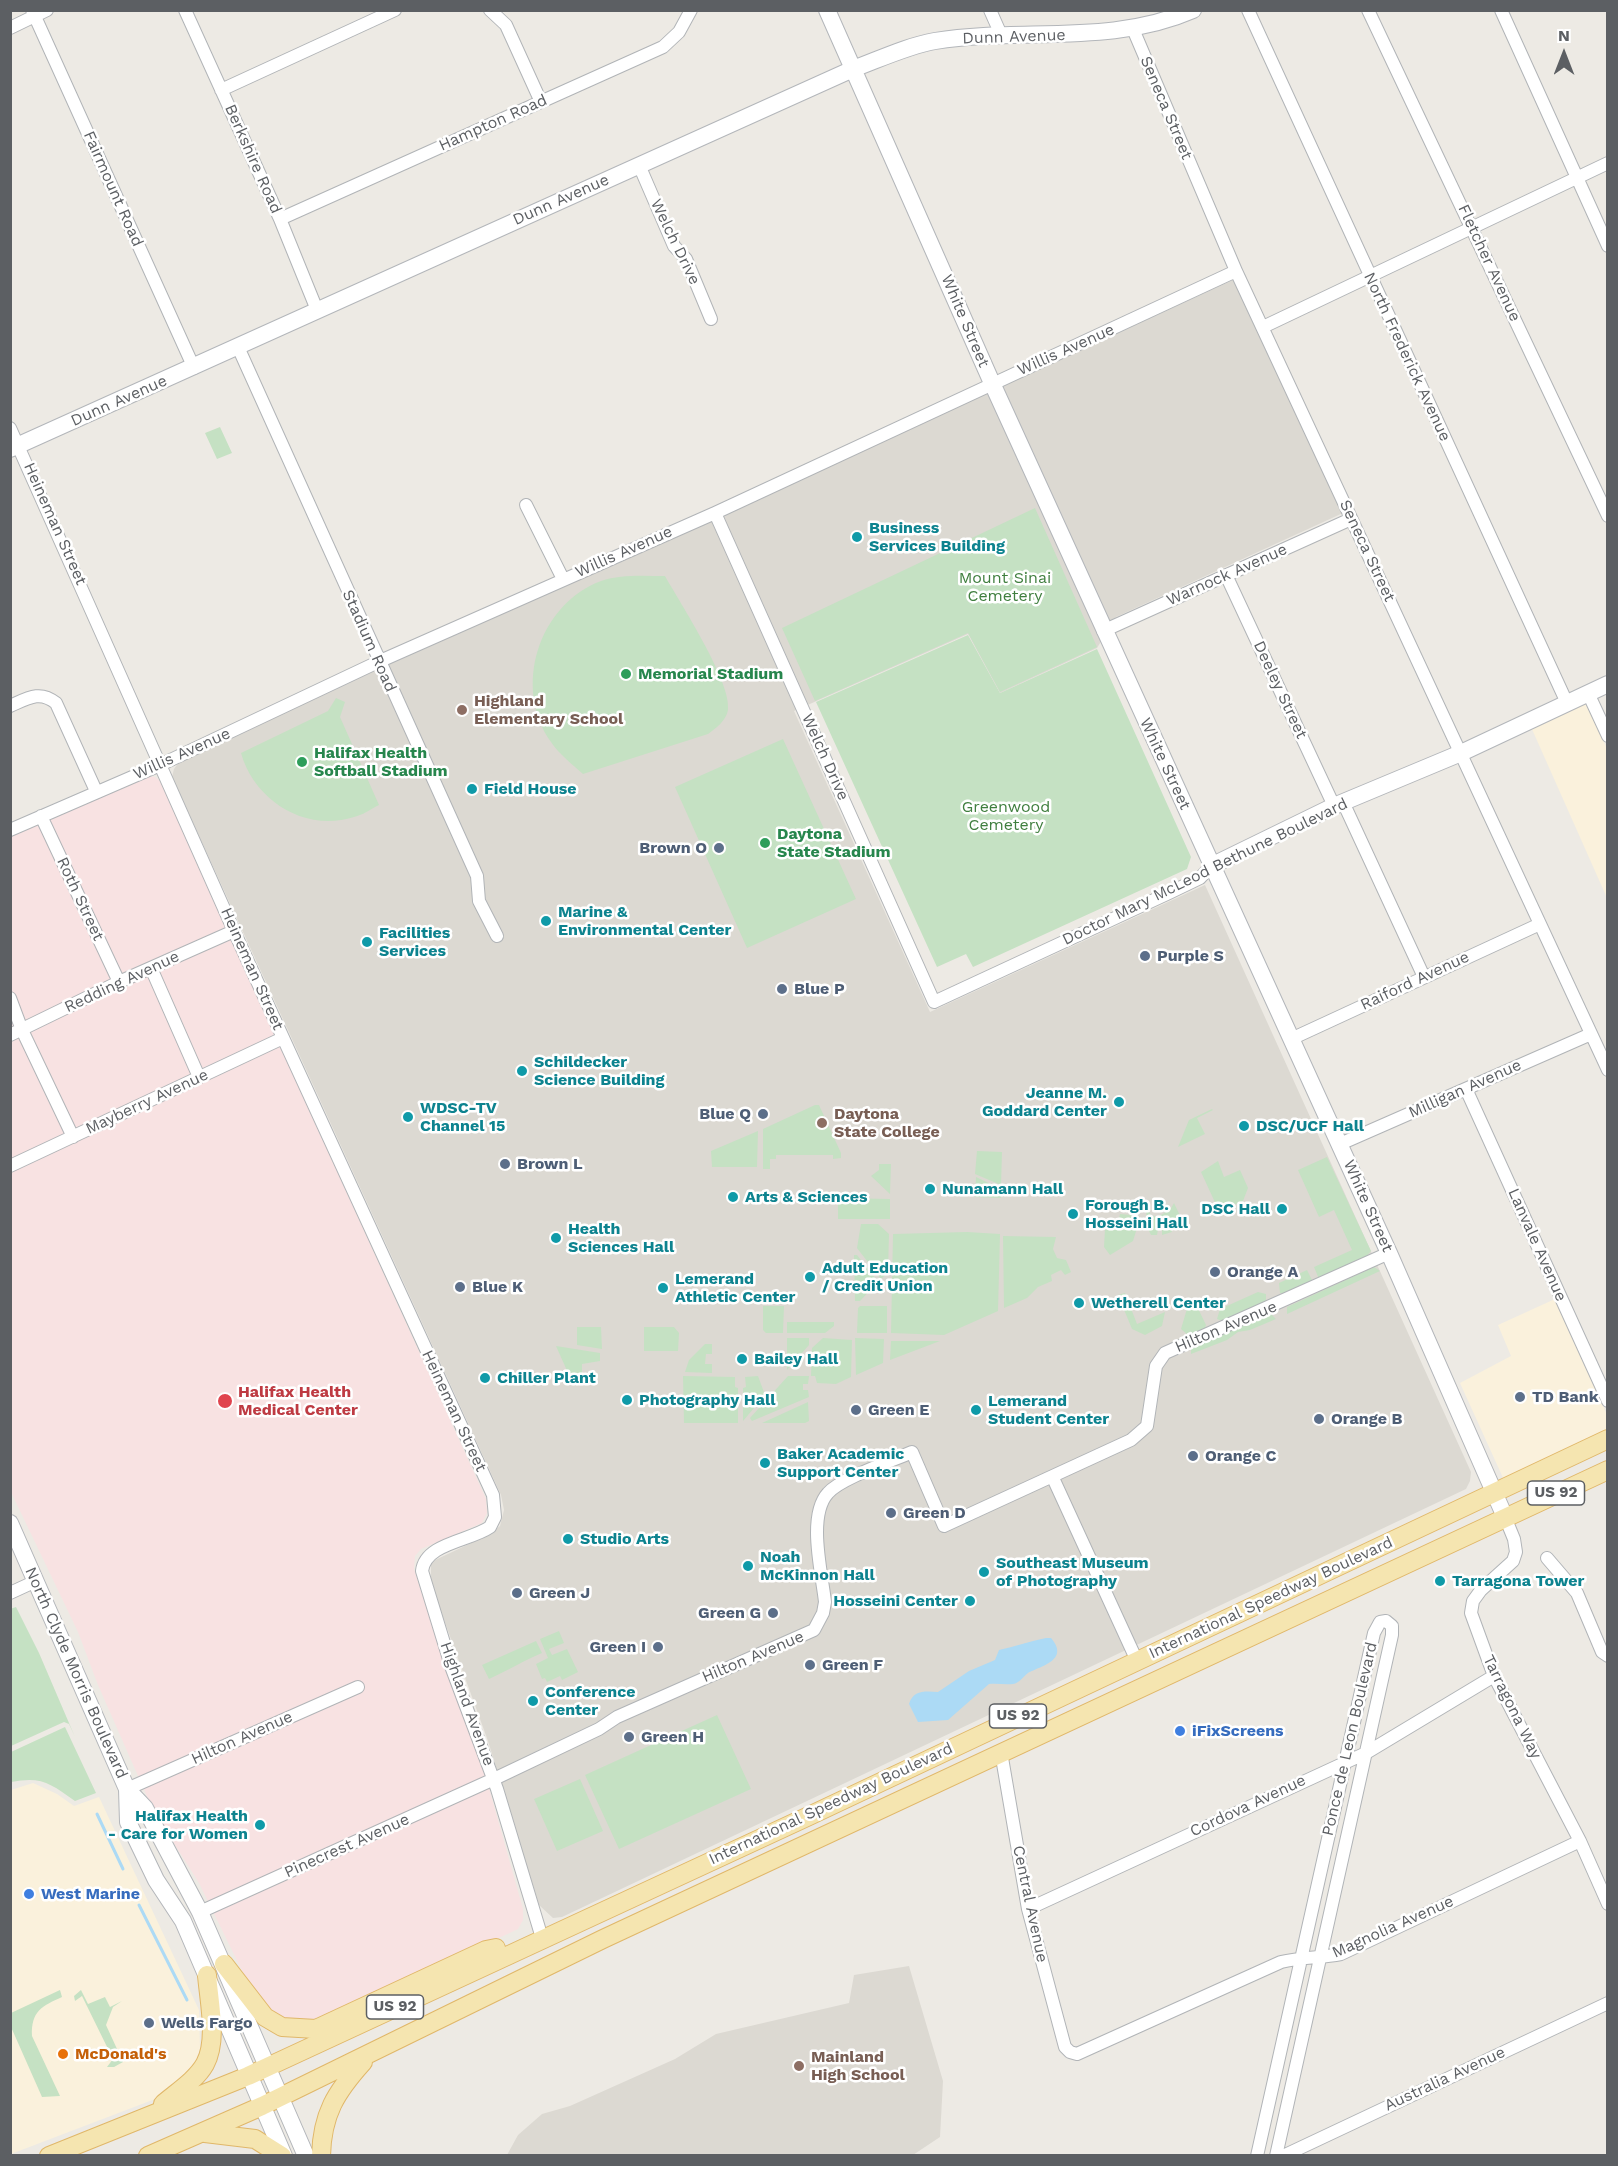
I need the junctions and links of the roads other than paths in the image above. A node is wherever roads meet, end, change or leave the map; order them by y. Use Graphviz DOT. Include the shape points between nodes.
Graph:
graph roads {
  1 [pos="47,10"];
  2 [pos="185,10"];
  3 [pos="395,10"];
  4 [pos="490,10"];
  5 [pos="691,10"];
  6 [pos="827,10"];
  7 [pos="990,10"];
  8 [pos="1193,10"];
  9 [pos="1248,10"];
  10 [pos="1368,10"];
  11 [pos="1501,10"];
  12 [pos="34,13"];
  13 [pos="10,28"];
  14 [pos="1133,29"];
  15 [pos="1002,37"];
  16 [pos="853,69"];
  17 [pos="221,90"];
  18 [pos="541,102"];
  19 [pos="1608,163"];
  20 [pos="639,165"];
  21 [pos="1576,177"];
  22 [pos="280,219"];
  23 [pos="1472,226"];
  24 [pos="1608,246"];
  25 [pos="1236,271"];
  26 [pos="1368,274"];
  27 [pos="317,310"];
  28 [pos="711,320"];
  29 [pos="1263,327"];
  30 [pos="238,347"];
  31 [pos="194,368"];
  32 [pos="992,383"];
  33 [pos="10,428"];
  34 [pos="15,447"];
  35 [pos="526,504"];
  36 [pos="715,513"];
  37 [pos="1608,516"];
  38 [pos="1352,519"];
  39 [pos="1226,575"];
  40 [pos="563,579"];
  41 [pos="1103,631"];
  42 [pos="378,662"];
  43 [pos="1608,684"];
  44 [pos="1588,693"];
  45 [pos="1567,703"];
  46 [pos="10,706"];
  47 [pos="1608,736"];
  48 [pos="1461,753"];
  49 [pos="160,765"];
  50 [pos="96,791"];
  51 [pos="1339,804"];
  52 [pos="41,816"];
  53 [pos="10,830"];
  54 [pos="1212,866"];
  55 [pos="1539,924"];
  56 [pos="234,931"];
  57 [pos="496,936"];
  58 [pos="151,969"];
  59 [pos="1424,976"];
  60 [pos="119,982"];
  61 [pos="10,998"];
  62 [pos="934,1002"];
  63 [pos="16,1032"];
  64 [pos="1591,1034"];
  65 [pos="283,1038"];
  66 [pos="1291,1039"];
  67 [pos="1608,1070"];
  68 [pos="199,1077"];
  69 [pos="1466,1089"];
  70 [pos="73,1137"];
  71 [pos="1340,1144"];
  72 [pos="10,1166"];
  73 [pos="1389,1253"];
  74 [pos="1608,1401"];
  75 [pos="1608,1439"];
  76 [pos="1608,1470"];
  77 [pos="1053,1478"];
  78 [pos="1495,1492"];
  79 [pos="495,1508"];
  80 [pos="1505,1517"];
  81 [pos="10,1523"];
  82 [pos="1548,1558"];
  83 [pos="1316,1577"];
  84 [pos="36,1581"];
  85 [pos="10,1593"];
  86 [pos="1608,1656"];
  87 [pos="1137,1661"];
  88 [pos="1187,1666"];
  89 [pos="1494,1676"];
  90 [pos="358,1687"];
  91 [pos="1001,1752"];
  92 [pos="1366,1753"];
  93 [pos="1344,1762"];
  94 [pos="494,1779"];
  95 [pos="127,1789"];
  96 [pos="809,1816"];
  97 [pos="1580,1841"];
  98 [pos="708,1890"];
  99 [pos="1608,1904"];
  100 [pos="1028,1909"];
  101 [pos="200,1912"];
  102 [pos="542,1938"];
  103 [pos="1300,1957"];
  104 [pos="1320,1958"];
  105 [pos="224,1964"];
  106 [pos="207,1975"];
  107 [pos="1608,2003"];
  108 [pos="1070,2052"];
  109 [pos="370,2054"];
  110 [pos="266,2067"];
  111 [pos="248,2076"];
  112 [pos="280,2097"];
  113 [pos="262,2106"];
  114 [pos="152,2113"];
  115 [pos="203,2133"];
  116 [pos="49,2156"];
  117 [pos="148,2156"];
  118 [pos="283,2156"];
  119 [pos="306,2156"];
  120 [pos="321,2156"];
  121 [pos="1257,2156"];
  122 [pos="1276,2156"];
  123 [pos="1283,2156"];
  1 -- 12 [label="street"];
  2 -- 17 [label="street, Berkshire Road"];
  3 -- 17 [label="street"];
  4 -- 18 [label="street" via="506,25"];
  5 -- 18 [label="street, Hampton Road" via="679,32 663,47"];
  6 -- 16 [label="main road, White Street"];
  7 -- 15 [label="street"];
  8 -- 14 [label="main road, Dunn Avenue"];
  9 -- 26 [label="street, North Frederick Avenue"];
  10 -- 23 [label="street, Fletcher Avenue"];
  11 -- 21 [label="street"];
  12 -- 13 [label="street"];
  12 -- 31 [label="street, Fairmount Road"];
  14 -- 15 [label="main road, Dunn Avenue"];
  14 -- 25 [label="street, Seneca Street"];
  15 -- 16 [label="main road, Dunn Avenue" via="933,41"];
  16 -- 20 [label="main road, Dunn Avenue"];
  16 -- 32 [label="main road, White Street"];
  17 -- 22 [label="street, Berkshire Road"];
  18 -- 22 [label="street, Hampton Road"];
  19 -- 21 [label="street"];
  20 -- 27 [label="main road, Dunn Avenue"];
  20 -- 28 [label="street, Welch Drive" via="674,246 686,259"];
  21 -- 23 [label="street"];
  21 -- 24 [label="street"];
  22 -- 27 [label="street, Berkshire Road"];
  23 -- 26 [label="street"];
  23 -- 37 [label="street, Fletcher Avenue"];
  25 -- 29 [label="street, Seneca Street"];
  25 -- 32 [label="street, Willis Avenue"];
  26 -- 29 [label="street"];
  26 -- 45 [label="street, North Frederick Avenue"];
  27 -- 30 [label="main road, Dunn Avenue"];
  29 -- 38 [label="street, Seneca Street"];
  30 -- 31 [label="main road, Dunn Avenue"];
  30 -- 42 [label="street, Stadium Road"];
  31 -- 34 [label="main road, Dunn Avenue"];
  32 -- 36 [label="street, Willis Avenue"];
  32 -- 41 [label="main road, White Street"];
  33 -- 34 [label="street, Heineman Street"];
  34 -- 49 [label="street, Heineman Street"];
  35 -- 40 [label="street"];
  36 -- 40 [label="street, Willis Avenue"];
  36 -- 62 [label="street, Welch Drive"];
  38 -- 39 [label="street, Warnock Avenue"];
  38 -- 48 [label="street, Seneca Street"];
  39 -- 41 [label="street, Warnock Avenue"];
  39 -- 51 [label="street, Deeley Street"];
  40 -- 42 [label="street, Willis Avenue"];
  41 -- 54 [label="main road, White Street"];
  42 -- 49 [label="street, Willis Avenue"];
  42 -- 57 [label="street, Stadium Road" via="477,876 480,902"];
  43 -- 44 [label="main road, Doctor Mary McLeod Bethune Boulevard"];
  44 -- 45 [label="main road, Doctor Mary McLeod Bethune Boulevard"];
  44 -- 47 [label="street"];
  45 -- 48 [label="main road, Doctor Mary McLeod Bethune Boulevard"];
  46 -- 50 [label="street" via="39,694 56,703"];
  48 -- 51 [label="main road, Doctor Mary McLeod Bethune Boulevard"];
  48 -- 55 [label="street, Seneca Street"];
  49 -- 50 [label="street, Willis Avenue"];
  49 -- 56 [label="street, Heineman Street"];
  50 -- 52 [label="street, Willis Avenue"];
  51 -- 54 [label="main road, Doctor Mary McLeod Bethune Boulevard"];
  51 -- 59 [label="street, Deeley Street"];
  52 -- 53 [label="street, Willis Avenue"];
  52 -- 60 [label="street, Roth Street"];
  54 -- 62 [label="street, Doctor Mary McLeod Bethune Boulevard" via="1200,878"];
  54 -- 66 [label="main road, White Street"];
  55 -- 59 [label="street, Raiford Avenue"];
  55 -- 64 [label="street, Seneca Street"];
  56 -- 58 [label="street, Redding Avenue"];
  56 -- 65 [label="street, Heineman Street"];
  58 -- 60 [label="street, Redding Avenue"];
  58 -- 68 [label="street"];
  59 -- 66 [label="street, Raiford Avenue"];
  60 -- 63 [label="street, Redding Avenue"];
  61 -- 63 [label="street"];
  63 -- 70 [label="street"];
  64 -- 67 [label="street, Seneca Street"];
  64 -- 69 [label="street, Milligan Avenue"];
  65 -- 68 [label="street, Mayberry Avenue"];
  65 -- 79 [label="street, Heineman Street" via="463,1427"];
  66 -- 71 [label="main road, White Street"];
  68 -- 70 [label="street, Mayberry Avenue"];
  69 -- 71 [label="street, Milligan Avenue"];
  69 -- 74 [label="street, Lanvale Avenue"];
  70 -- 72 [label="street, Mayberry Avenue"];
  71 -- 73 [label="main road, White Street"];
  73 -- 77 [label="street, Hilton Avenue" via="1165,1353 1156,1366 1147,1426 1131,1440"];
  73 -- 78 [label="main road, White Street"];
  75 -- 78 [label="main road, International Speedway Boulevard / US 92"];
  76 -- 80 [label="main road, International Speedway Boulevard / US 92"];
  77 -- 87 [label="street"];
  77 -- 94 [label="street, Hilton Avenue" via="944,1526 912,1452 841,1483 820,1506 817,1535 825,1602 824,1613 814,1630 617,1717 599,1730"];
  78 -- 80 [label="main road, White Street"];
  78 -- 83 [label="main road, International Speedway Boulevard / US 92"];
  79 -- 94 [label="street, Highland Avenue" via="490,1527 431,1553 423,1561 422,1571 452,1669"];
  80 -- 88 [label="main road, International Speedway Boulevard / US 92"];
  80 -- 89 [label="street, Tarragona Way" via="1514,1539 1513,1561 1481,1590 1471,1606"];
  81 -- 84 [label="main road, North Clyde Morris Boulevard"];
  82 -- 86 [label="street" via="1576,1593 1602,1652"];
  83 -- 87 [label="main road, International Speedway Boulevard / US 92"];
  83 -- 88 [label="main road" via="1293,1599 1198,1646 1191,1651"];
  84 -- 85 [label="street"];
  84 -- 95 [label="main road, North Clyde Morris Boulevard"];
  87 -- 91 [label="main road" via="1121,1682 1016,1734"];
  87 -- 96 [label="main road, International Speedway Boulevard / US 92"];
  88 -- 91 [label="main road, International Speedway Boulevard / US 92"];
  89 -- 92 [label="street, Cordova Avenue"];
  89 -- 97 [label="street, Tarragona Way"];
  90 -- 95 [label="street, Hilton Avenue"];
  91 -- 98 [label="main road, International Speedway Boulevard / US 92"];
  91 -- 100 [label="street, Central Avenue"];
  92 -- 93 [label="street, Cordova Avenue"];
  92 -- 93 [label="street, Ponce de Leon Boulevard" via="1392,1635 1392,1626 1386,1621 1380,1622 1374,1633"];
  92 -- 104 [label="street, Ponce de Leon Boulevard"];
  93 -- 100 [label="street, Cordova Avenue"];
  93 -- 103 [label="street, Ponce de Leon Boulevard"];
  94 -- 101 [label="street, Pinecrest Avenue"];
  94 -- 102 [label="street, Highland Avenue"];
  95 -- 101 [label="main road, North Clyde Morris Boulevard" via="145,1808"];
  95 -- 106 [label="main road, North Clyde Morris Boulevard" via="128,1822 156,1880 183,1921"];
  96 -- 98 [label="main road" via="801,1831 717,1870"];
  96 -- 102 [label="main road, International Speedway Boulevard / US 92"];
  97 -- 99 [label="street, Tarragona Way"];
  97 -- 104 [label="street, Magnolia Avenue" via="1341,1954"];
  98 -- 109 [label="main road, International Speedway Boulevard / US 92"];
  100 -- 108 [label="street, Central Avenue" via="1065,2047"];
  101 -- 105 [label="main road, North Clyde Morris Boulevard"];
  102 -- 105 [label="main road" via="486,1950 316,2029 282,2027 265,2017"];
  102 -- 110 [label="main road, International Speedway Boulevard / US 92"];
  103 -- 104 [label="street, Magnolia Avenue"];
  103 -- 108 [label="street, Magnolia Avenue" via="1077,2054"];
  103 -- 121 [label="street, Ponce de Leon Boulevard"];
  104 -- 122 [label="street, Ponce de Leon Boulevard"];
  105 -- 110 [label="main road, North Clyde Morris Boulevard"];
  106 -- 111 [label="main road, North Clyde Morris Boulevard"];
  106 -- 114 [label="main road" via="211,2042 206,2064"];
  107 -- 123 [label="street, Australia Avenue"];
  109 -- 112 [label="main road, International Speedway Boulevard / US 92"];
  109 -- 120 [label="main road" via="341,2087 329,2108"];
  110 -- 111 [label="main road, International Speedway Boulevard / US 92"];
  110 -- 112 [label="main road, North Clyde Morris Boulevard"];
  111 -- 113 [label="main road, North Clyde Morris Boulevard"];
  111 -- 114 [label="main road, International Speedway Boulevard / US 92"];
  112 -- 113 [label="main road, International Speedway Boulevard / US 92"];
  112 -- 119 [label="main road, North Clyde Morris Boulevard"];
  113 -- 115 [label="main road, International Speedway Boulevard / US 92"];
  113 -- 118 [label="main road, North Clyde Morris Boulevard"];
  114 -- 116 [label="main road, International Speedway Boulevard / US 92"];
  115 -- 117 [label="main road, International Speedway Boulevard / US 92"];
  115 -- 118 [label="main road" via="255,2139"];
}
